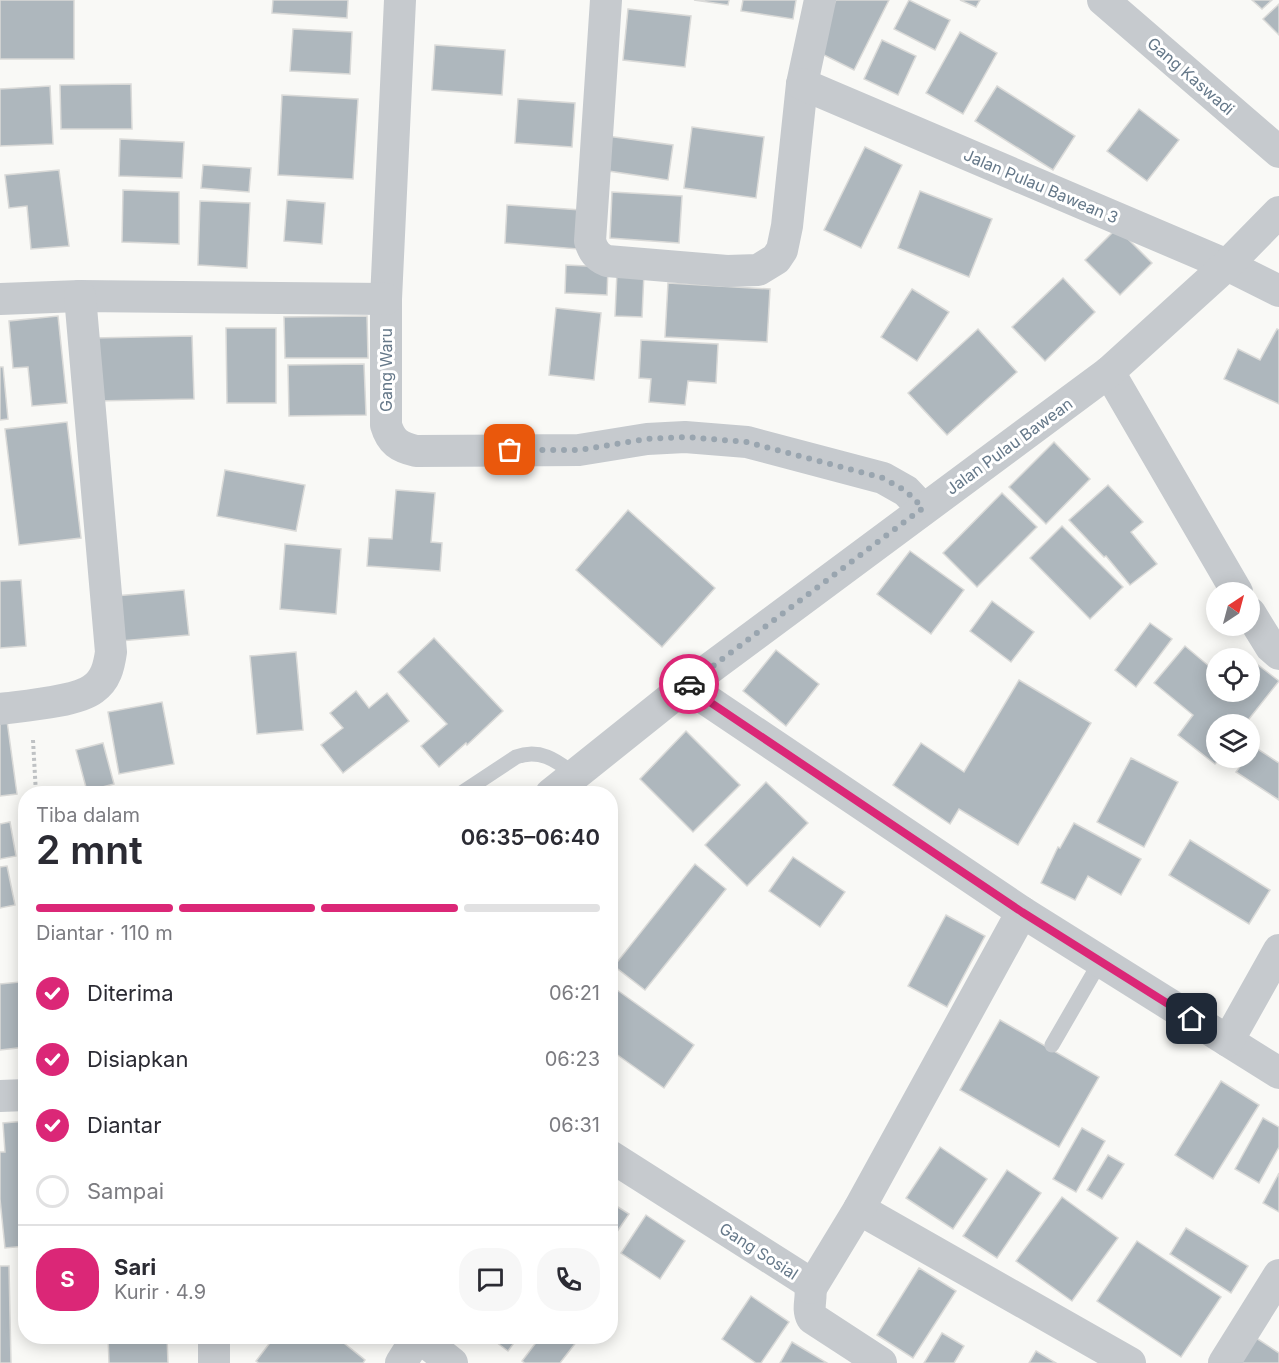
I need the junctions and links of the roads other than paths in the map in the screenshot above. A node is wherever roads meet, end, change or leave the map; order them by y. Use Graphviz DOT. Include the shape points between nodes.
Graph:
graph roads {
  1 [pos="400,0"];
  2 [pos="606,0"];
  3 [pos="820,0"];
  4 [pos="1103,0"];
  5 [pos="802,84"];
  6 [pos="1279,152"];
  7 [pos="1279,212"];
  8 [pos="1227,265"];
  9 [pos="1279,291"];
  10 [pos="80,296"];
  11 [pos="0,299"];
  12 [pos="386,299"];
  13 [pos="1109,372"];
  14 [pos="923,508"];
  15 [pos="1231,582"];
  16 [pos="1260,630"];
  17 [pos="1279,654"];
  18 [pos="686,686"];
  19 [pos="0,709"];
  20 [pos="563,784"];
  21 [pos="472,786"];
  22 [pos="1022,912"];
  23 [pos="1279,950"];
  24 [pos="1101,962"];
  25 [pos="1228,1041"];
  26 [pos="1052,1045"];
  27 [pos="1279,1073"];
  28 [pos="0,1095"];
  29 [pos="18,1095"];
  30 [pos="618,1161"];
  31 [pos="859,1209"];
  32 [pos="1279,1275"];
  33 [pos="811,1288"];
  34 [pos="1269,1314"];
  35 [pos="214,1344"];
  36 [pos="413,1344"];
  37 [pos="428,1344"];
  38 [pos="214,1363"];
  39 [pos="402,1363"];
  40 [pos="452,1363"];
  41 [pos="881,1363"];
  42 [pos="1130,1363"];
  43 [pos="1224,1363"];
  1 -- 12 [label="street, Gang Waru"];
  2 -- 5 [label="street" via="590,241 601,259 727,272 758,270 776,259 787,225"];
  3 -- 5 [label="street"];
  4 -- 6 [label="street, Gang Kaswadi"];
  5 -- 8 [label="street, Jalan Pulau Bawean 3"];
  7 -- 8 [label="street, Jalan Pulau Bawean"];
  8 -- 9 [label="street, Jalan Pulau Bawean 3"];
  8 -- 13 [label="street, Jalan Pulau Bawean"];
  10 -- 11 [label="street"];
  10 -- 12 [label="street"];
  10 -- 19 [label="street" via="111,652 109,667 93,690"];
  12 -- 14 [label="street, Gang Waru" via="386,425 394,443 402,447 416,451 579,450 685,437 747,442 883,478 906,491"];
  13 -- 14 [label="street, Jalan Pulau Bawean"];
  13 -- 15 [label="street"];
  14 -- 18 [label="street, Jalan Pulau Bawean"];
  16 -- 17 [label="street"];
  18 -- 20 [label="street, Jalan Pulau Bawean"];
  18 -- 22 [label="street"];
  20 -- 21 [label="lane" via="559,762 543,755 525,754"];
  22 -- 24 [label="street"];
  22 -- 31 [label="street"];
  23 -- 25 [label="street"];
  24 -- 25 [label="street"];
  24 -- 26 [label="lane"];
  25 -- 27 [label="street"];
  28 -- 29 [label="street"];
  30 -- 33 [label="street, Gang Sosial" via="805,1280"];
  31 -- 33 [label="street"];
  31 -- 42 [label="street"];
  32 -- 34 [label="street"];
  33 -- 41 [label="street, Gang Sosial" via="812,1318"];
  34 -- 43 [label="street"];
  35 -- 38 [label="street"];
  36 -- 39 [label="street"];
  37 -- 40 [label="street"];
}
